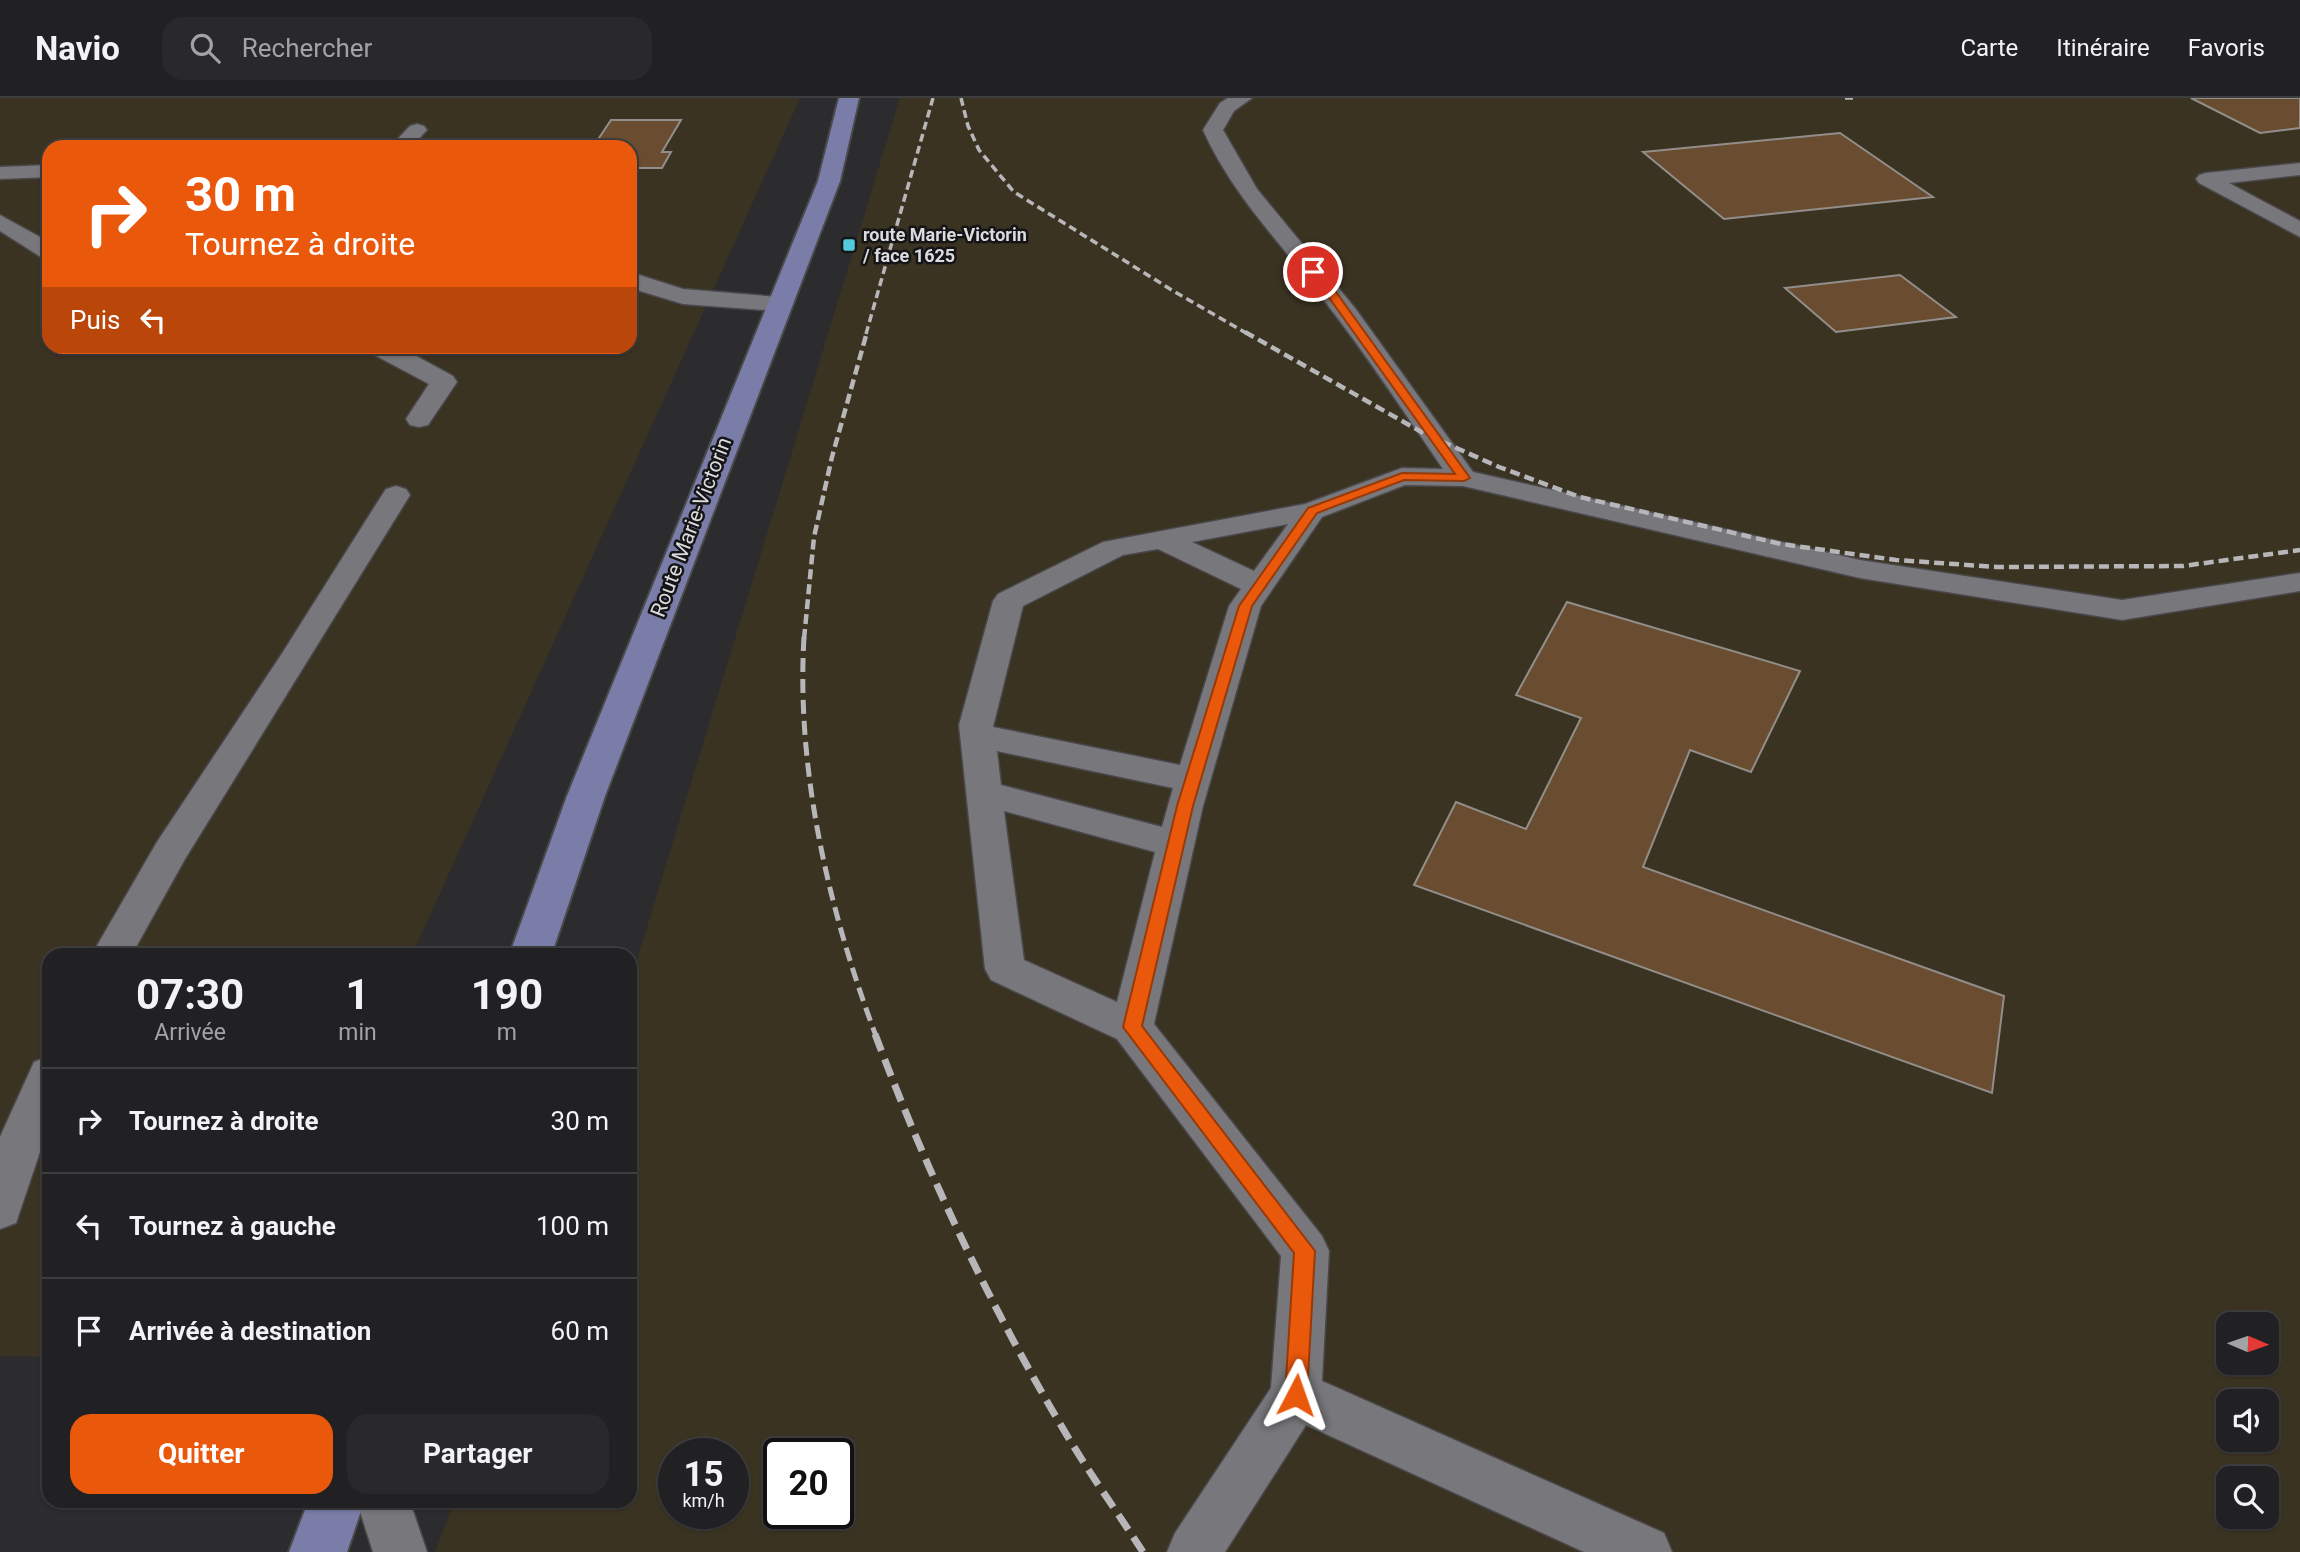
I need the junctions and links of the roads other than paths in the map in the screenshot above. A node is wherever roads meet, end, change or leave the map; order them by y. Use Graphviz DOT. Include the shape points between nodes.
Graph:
graph roads {
  1 [pos="849,98"];
  2 [pos="1242,98"];
  3 [pos="417,130"];
  4 [pos="407,140"];
  5 [pos="2300,169"];
  6 [pos="42,171"];
  7 [pos="0,173"];
  8 [pos="0,222"];
  9 [pos="2300,230"];
  10 [pos="42,248"];
  11 [pos="637,282"];
  12 [pos="778,304"];
  13 [pos="393,354"];
  14 [pos="419,419"];
  15 [pos="1464,478"];
  16 [pos="396,495"];
  17 [pos="1312,511"];
  18 [pos="1161,539"];
  19 [pos="2300,582"];
  20 [pos="1260,586"];
  21 [pos="976,735"];
  22 [pos="1194,780"];
  23 [pos="984,793"];
  24 [pos="1177,844"];
  25 [pos="116,948"];
  26 [pos="533,948"];
  27 [pos="1132,1027"];
  28 [pos="42,1090"];
  29 [pos="0,1209"];
  30 [pos="1296,1395"];
  31 [pos="334,1508"];
  32 [pos="386,1508"];
  33 [pos="318,1552"];
  34 [pos="400,1552"];
  35 [pos="1194,1552"];
  36 [pos="1645,1552"];
  1 -- 12 [label="main road, Route Marie-Victorin" via="829,181"];
  2 -- 15 [label="lane" via="1227,107 1213,130 1223,155 1329,290"];
  3 -- 4 [label="lane"];
  5 -- 9 [label="lane" via="2206,179"];
  6 -- 7 [label="lane"];
  8 -- 10 [label="lane"];
  11 -- 12 [label="lane" via="687,298"];
  12 -- 26 [label="main road, Route Marie-Victorin" via="586,796"];
  13 -- 14 [label="lane" via="444,382"];
  15 -- 17 [label="lane" via="1402,477"];
  15 -- 19 [label="lane" via="1860,569 2122,610"];
  16 -- 25 [label="lane" via="170,852"];
  17 -- 18 [label="lane"];
  17 -- 20 [label="lane"];
  18 -- 20 [label="lane"];
  18 -- 21 [label="lane" via="1114,548 1009,601"];
  20 -- 22 [label="lane" via="1245,606"];
  21 -- 22 [label="lane"];
  21 -- 23 [label="lane"];
  22 -- 24 [label="lane"];
  23 -- 24 [label="lane"];
  23 -- 27 [label="lane" via="1005,969"];
  24 -- 27 [label="lane"];
  27 -- 30 [label="lane" via="1305,1251"];
  28 -- 29 [label="lane" via="19,1144"];
  30 -- 35 [label="lane"];
  30 -- 36 [label="lane"];
  31 -- 33 [label="main road"];
  32 -- 34 [label="lane"];
}
